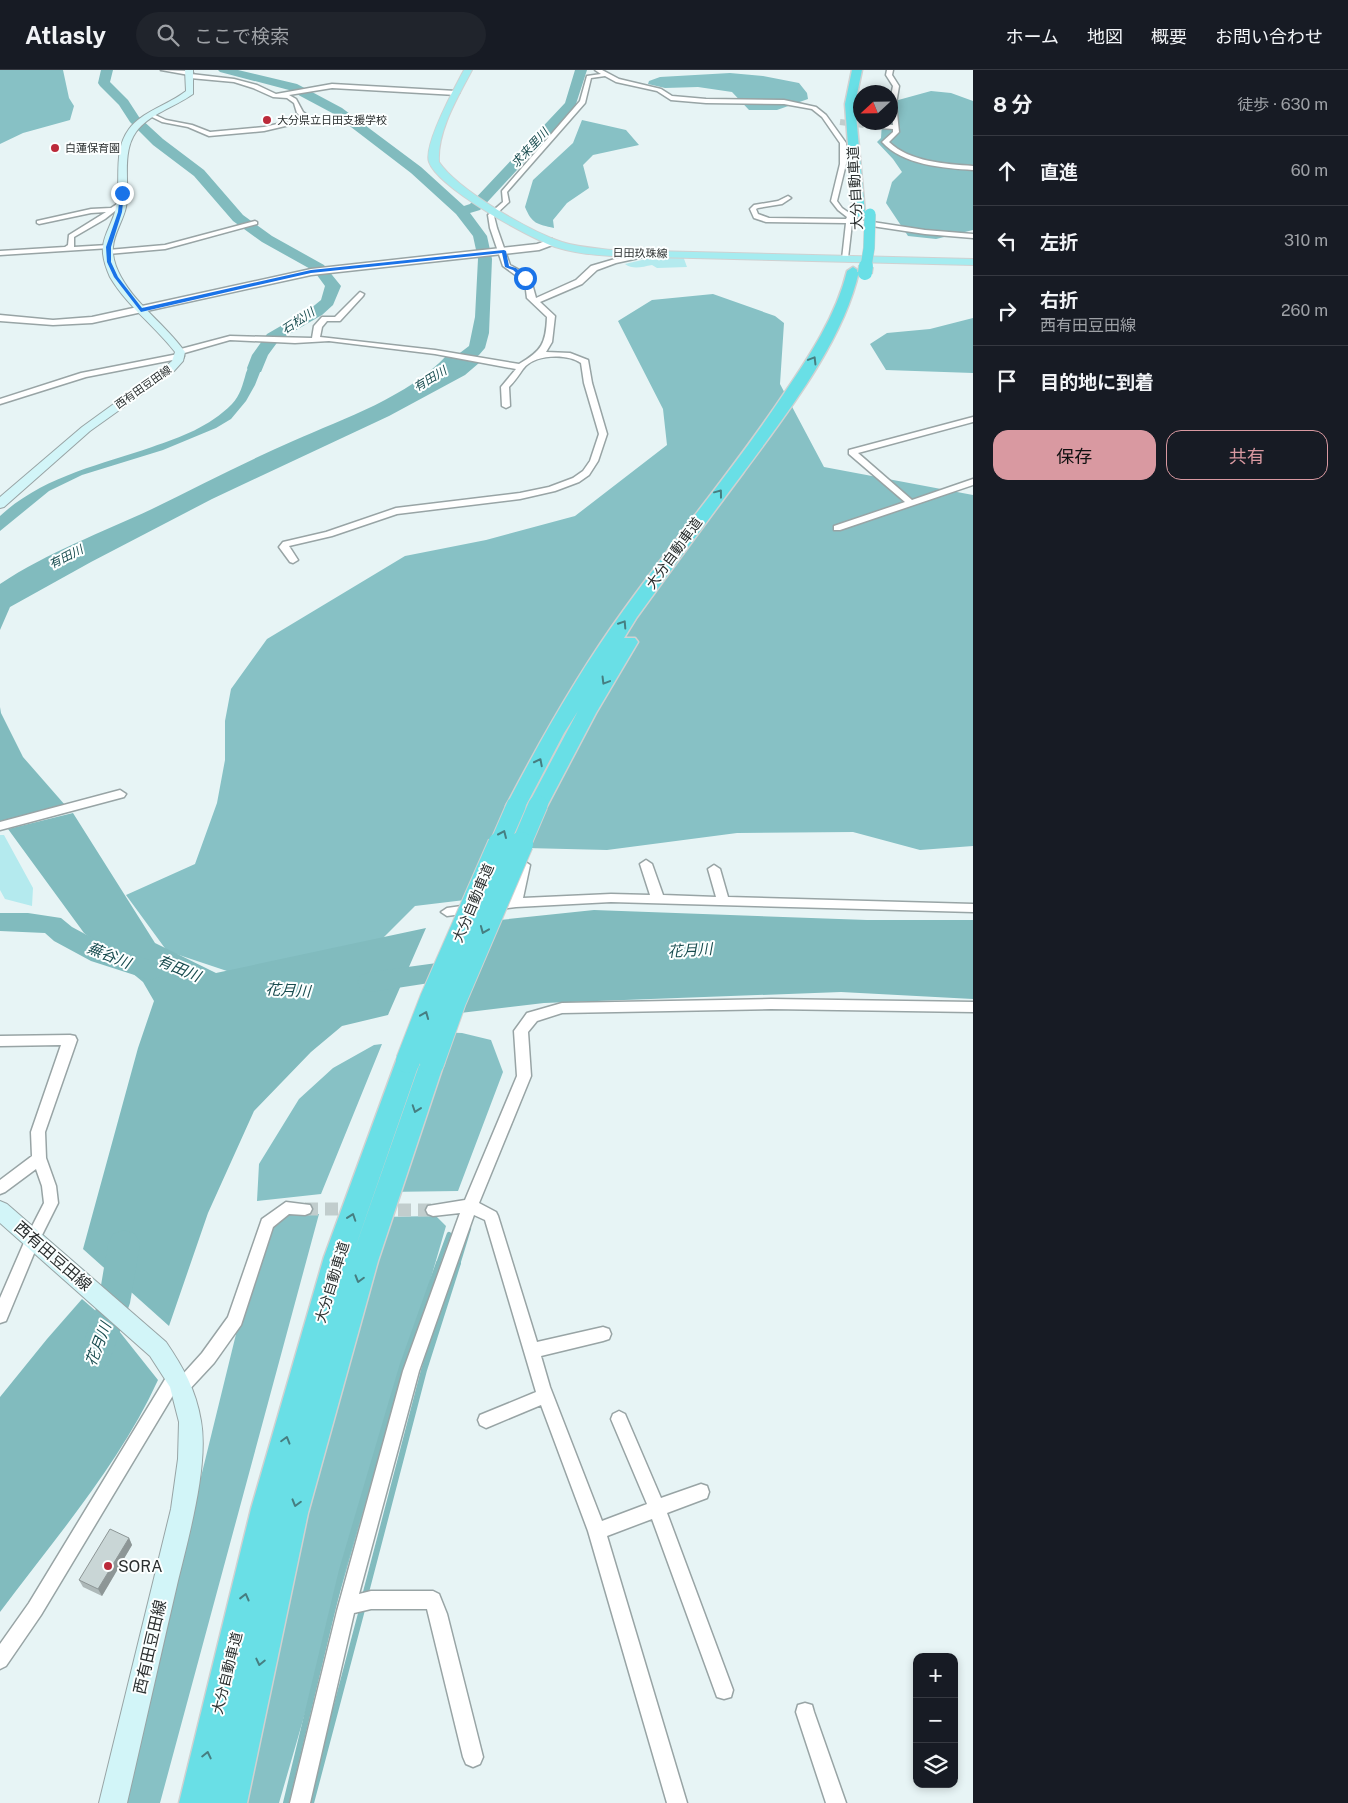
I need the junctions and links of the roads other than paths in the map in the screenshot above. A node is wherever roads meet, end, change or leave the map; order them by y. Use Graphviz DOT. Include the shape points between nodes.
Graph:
graph roads {
  1 [pos="164,70"];
  2 [pos="468,70"];
  3 [pos="592,70"];
  4 [pos="857,70"];
  5 [pos="867,70"];
  6 [pos="890,70"];
  7 [pos="601,72"];
  8 [pos="190,73"];
  9 [pos="589,78"];
  10 [pos="864,85"];
  11 [pos="895,85"];
  12 [pos="456,93"];
  13 [pos="284,94"];
  14 [pos="149,117"];
  15 [pos="828,121"];
  16 [pos="840,122"];
  17 [pos="866,130"];
  18 [pos="896,130"];
  19 [pos="973,168"];
  20 [pos="788,198"];
  21 [pos="122,203"];
  22 [pos="491,209"];
  23 [pos="112,210"];
  24 [pos="860,216"];
  25 [pos="39,222"];
  26 [pos="255,223"];
  27 [pos="973,236"];
  28 [pos="552,242"];
  29 [pos="68,248"];
  30 [pos="108,249"];
  31 [pos="504,251"];
  32 [pos="0,253"];
  33 [pos="654,254"];
  34 [pos="973,262"];
  35 [pos="854,267"];
  36 [pos="360,294"];
  37 [pos="536,301"];
  38 [pos="141,310"];
  39 [pos="0,318"];
  40 [pos="316,340"];
  41 [pos="180,354"];
  42 [pos="541,354"];
  43 [pos="520,367"];
  44 [pos="0,402"];
  45 [pos="506,406"];
  46 [pos="973,419"];
  47 [pos="973,482"];
  48 [pos="910,503"];
  49 [pos="0,504"];
  50 [pos="837,528"];
  51 [pos="293,560"];
  52 [pos="120,794"];
  53 [pos="0,826"];
  54 [pos="646,864"];
  55 [pos="524,865"];
  56 [pos="714,869"];
  57 [pos="658,899"];
  58 [pos="723,900"];
  59 [pos="516,903"];
  60 [pos="973,908"];
  61 [pos="447,912"];
  62 [pos="973,1007"];
  63 [pos="0,1041"];
  64 [pos="420,1062"];
  65 [pos="39,1158"];
  66 [pos="0,1188"];
  67 [pos="470,1206"];
  68 [pos="305,1209"];
  69 [pos="0,1210"];
  70 [pos="433,1210"];
  71 [pos="38,1243"];
  72 [pos="0,1316"];
  73 [pos="603,1334"];
  74 [pos="531,1351"];
  75 [pos="178,1382"];
  76 [pos="545,1396"];
  77 [pos="619,1419"];
  78 [pos="486,1420"];
  79 [pos="701,1492"];
  80 [pos="657,1508"];
  81 [pos="597,1531"];
  82 [pos="358,1603"];
  83 [pos="0,1660"];
  84 [pos="724,1690"];
  85 [pos="805,1712"];
  86 [pos="473,1757"];
  87 [pos="113,1803"];
  88 [pos="197,1803"];
  89 [pos="230,1803"];
  90 [pos="300,1803"];
  91 [pos="676,1803"];
  92 [pos="836,1803"];
  1 -- 8 [label="street"];
  2 -- 12 [label="main road, 日田玖珠線"];
  3 -- 9 [label="street"];
  4 -- 24 [label="highway, 大分自動車道" via="850,104"];
  5 -- 10 [label="highway"];
  6 -- 11 [label="street" via="889,75"];
  7 -- 9 [label="street"];
  7 -- 15 [label="street" via="618,81 659,90 670,98 793,104 814,108"];
  8 -- 13 [label="street" via="248,83 275,96"];
  8 -- 14 [label="main road" via="190,92"];
  9 -- 22 [label="street" via="583,102 504,192 506,202"];
  12 -- 13 [label="street" via="332,86"];
  12 -- 22 [label="main road, 日田玖珠線" via="435,146 434,163"];
  13 -- 14 [label="street" via="295,99 300,113 309,119 209,134 190,126"];
  14 -- 21 [label="main road" via="128,137"];
  15 -- 16 [label="street"];
  15 -- 24 [label="street" via="843,144 843,164 834,201 850,216"];
  17 -- 24 [label="highway, 大分自動車道"];
  18 -- 19 [label="street" via="885,142 900,152 931,162"];
  20 -- 24 [label="street" via="780,203 756,206 754,214 759,219 769,220"];
  21 -- 23 [label="street"];
  21 -- 30 [label="main road"];
  22 -- 28 [label="main road, 日田玖珠線"];
  22 -- 31 [label="street" via="491,225"];
  23 -- 25 [label="street"];
  23 -- 29 [label="street" via="71,236"];
  24 -- 27 [label="street" via="890,225"];
  24 -- 35 [label="street"];
  24 -- 35 [label="highway, 大分自動車道, bridge" via="869,248"];
  26 -- 30 [label="street" via="165,247"];
  28 -- 31 [label="street" via="539,247"];
  28 -- 33 [label="main road, 日田玖珠線" via="588,251"];
  29 -- 30 [label="street"];
  29 -- 32 [label="street"];
  30 -- 38 [label="main road, 西有田豆田線" via="109,262 116,277"];
  31 -- 37 [label="street" via="506,266 525,279 531,287 531,298"];
  31 -- 38 [label="street" via="311,272"];
  33 -- 35 [label="main road, 日田玖珠線"];
  33 -- 37 [label="street" via="594,268 579,282"];
  34 -- 35 [label="main road, 日田玖珠線"];
  35 -- 64 [label="highway, 大分自動車道, bridge" via="856,307 821,373 628,643 527,805 458,992"];
  36 -- 40 [label="street" via="337,319 325,319 318,326"];
  37 -- 42 [label="street" via="551,316 552,331"];
  38 -- 39 [label="street" via="48,324"];
  38 -- 41 [label="main road, 西有田豆田線"];
  40 -- 41 [label="street" via="230,338"];
  40 -- 43 [label="street" via="435,352"];
  41 -- 44 [label="street" via="84,375"];
  41 -- 49 [label="main road, 西有田豆田線" via="175,365 67,444"];
  42 -- 43 [label="street"];
  42 -- 51 [label="street" via="573,357 586,362 588,384 603,434 586,473 552,489 520,496 378,516 330,534 286,544 285,550"];
  43 -- 45 [label="street" via="505,387"];
  46 -- 48 [label="street" via="852,452"];
  47 -- 48 [label="street"];
  48 -- 50 [label="street"];
  52 -- 53 [label="street"];
  54 -- 57 [label="street"];
  55 -- 59 [label="street"];
  56 -- 58 [label="street"];
  57 -- 58 [label="street"];
  57 -- 59 [label="street"];
  58 -- 60 [label="street"];
  59 -- 61 [label="street"];
  62 -- 67 [label="street" via="768,1004 548,1010 532,1017 521,1031 524,1076"];
  63 -- 65 [label="street" via="70,1040 38,1132"];
  88 -- 64 [label="highway, 大分自動車道, one-way" via="274,1481 338,1257"];
  64 -- 89 [label="highway, 大分自動車道, one-way" via="293,1514"];
  65 -- 66 [label="street"];
  65 -- 71 [label="street" via="51,1203"];
  67 -- 70 [label="street"];
  67 -- 74 [label="street" via="491,1216"];
  67 -- 82 [label="street" via="411,1371"];
  68 -- 75 [label="street" via="286,1208 267,1223 235,1320 208,1358"];
  69 -- 71 [label="main road, 西有田豆田線"];
  71 -- 72 [label="street"];
  71 -- 75 [label="main road, 西有田豆田線" via="158,1349"];
  73 -- 74 [label="street"];
  74 -- 76 [label="street"];
  75 -- 83 [label="street"];
  75 -- 87 [label="main road, 西有田豆田線" via="190,1422 190,1459 183,1508"];
  76 -- 78 [label="street"];
  76 -- 81 [label="street"];
  77 -- 80 [label="street"];
  79 -- 80 [label="street"];
  80 -- 81 [label="street"];
  80 -- 84 [label="street"];
  81 -- 91 [label="street"];
  82 -- 86 [label="street" via="433,1600"];
  82 -- 90 [label="street"];
  85 -- 92 [label="street"];
}
